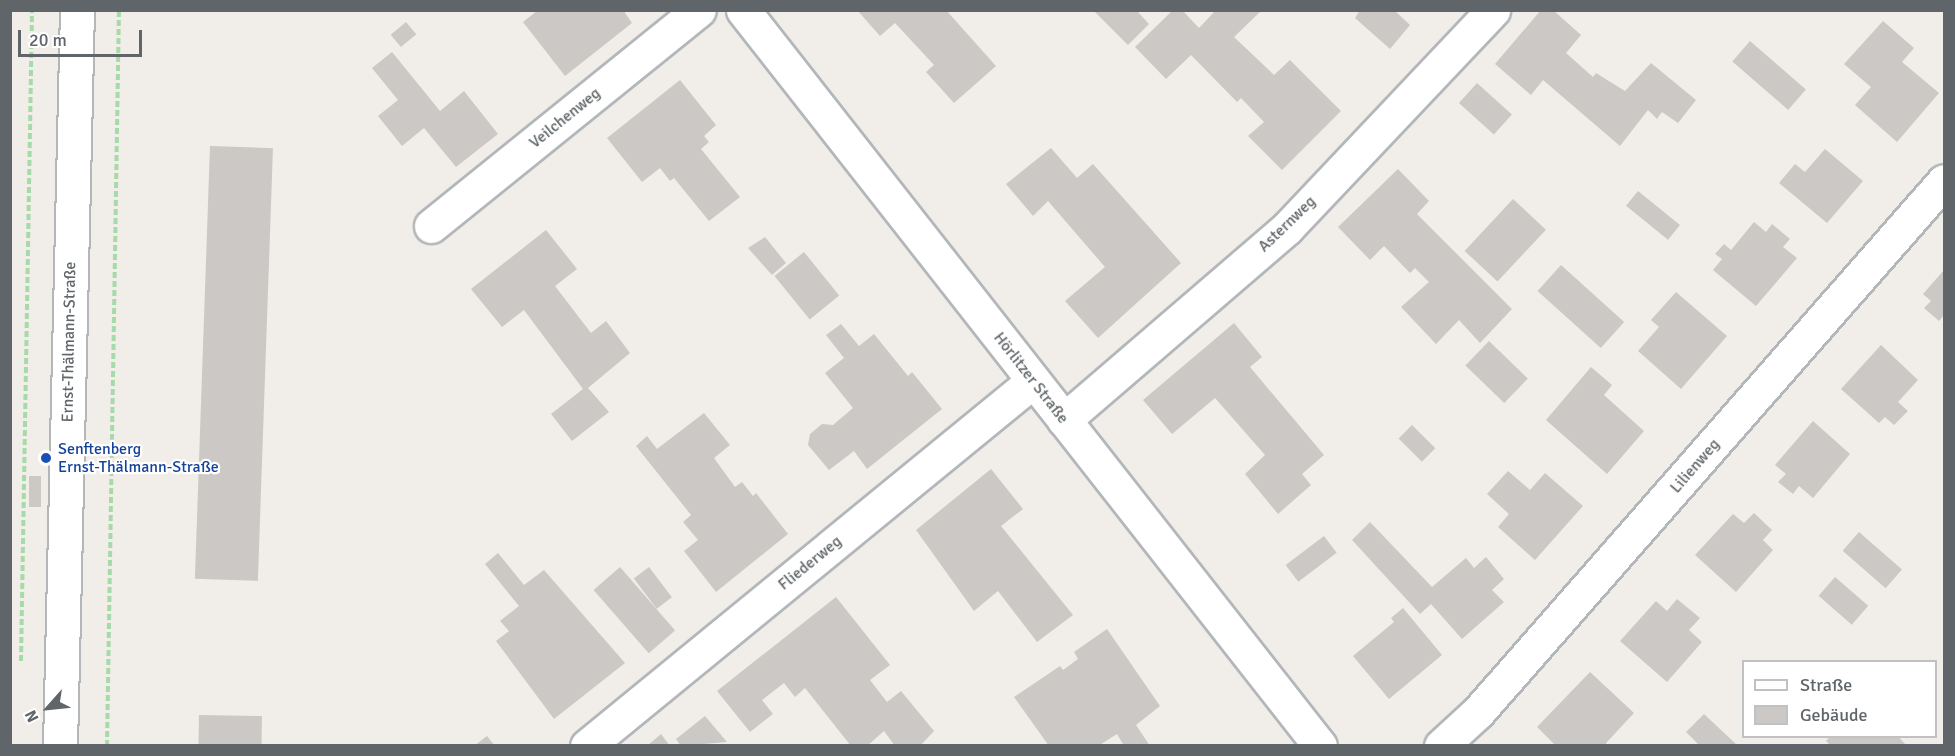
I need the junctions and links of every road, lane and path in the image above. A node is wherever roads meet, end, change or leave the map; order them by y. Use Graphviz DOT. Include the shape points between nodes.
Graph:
graph roads {
  1 [pos="32,10"];
  2 [pos="77,10"];
  3 [pos="119,10"];
  4 [pos="699,10"];
  5 [pos="1492,10"];
  6 [pos="759,16"];
  7 [pos="1944,181"];
  8 [pos="431,226"];
  9 [pos="1033,381"];
  10 [pos="1064,420"];
  11 [pos="20,674"];
  12 [pos="60,746"];
  13 [pos="107,746"];
  14 [pos="586,746"];
  15 [pos="1320,746"];
  16 [pos="1441,746"];
  1 -- 11 [label="path"];
  2 -- 12 [label="street, Ernst-Thälmann-Straße"];
  3 -- 13 [label="path"];
  4 -- 8 [label="street, Veilchenweg"];
  5 -- 10 [label="street, Asternweg" via="1287,228"];
  6 -- 9 [label="street, Hörlitzer Straße"];
  7 -- 16 [label="street, Lilienweg" via="1478,712"];
  9 -- 10 [label="street, Hörlitzer Straße"];
  9 -- 14 [label="street, Fliederweg"];
  10 -- 15 [label="street, Hörlitzer Straße"];
}
